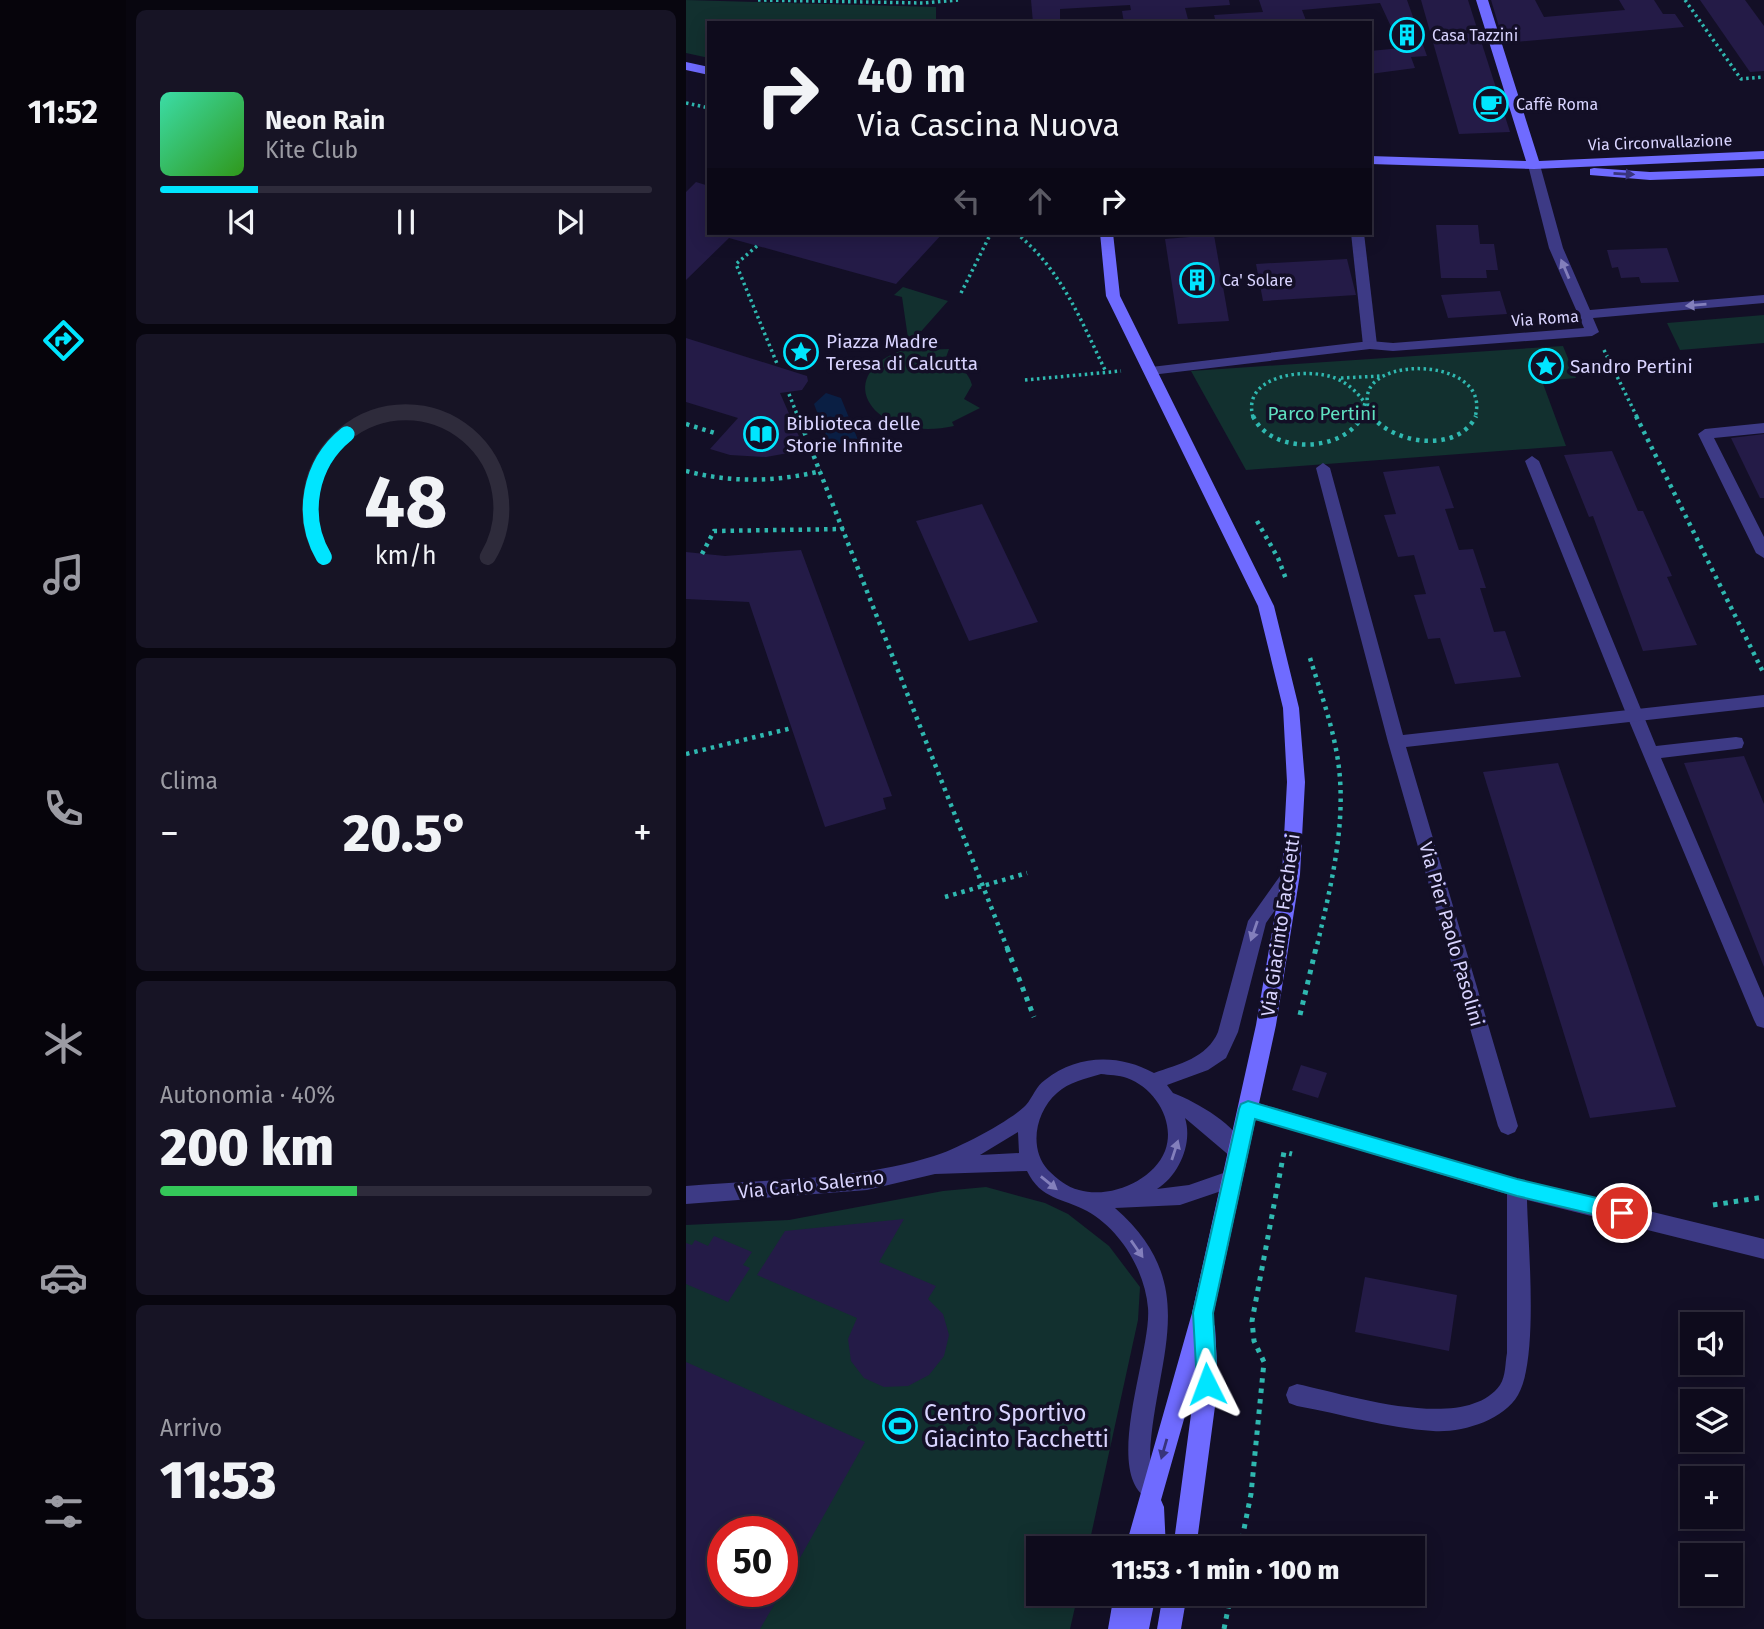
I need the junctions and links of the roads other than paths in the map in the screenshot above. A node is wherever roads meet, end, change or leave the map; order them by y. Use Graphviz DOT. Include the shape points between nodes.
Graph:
graph roads {
  1 [pos="1482,0"];
  2 [pos="686,66"];
  3 [pos="707,71"];
  4 [pos="1764,155"];
  5 [pos="1372,160"];
  6 [pos="1557,164"];
  7 [pos="1534,165"];
  8 [pos="1764,172"];
  9 [pos="1106,235"];
  10 [pos="1357,235"];
  11 [pos="1764,299"];
  12 [pos="1585,315"];
  13 [pos="1370,345"];
  14 [pos="1151,371"];
  15 [pos="1764,428"];
  16 [pos="1532,461"];
  17 [pos="1323,468"];
  18 [pos="1764,553"];
  19 [pos="1764,701"];
  20 [pos="1635,716"];
  21 [pos="1396,742"];
  22 [pos="1736,743"];
  23 [pos="1651,753"];
  24 [pos="1291,874"];
  25 [pos="1764,1020"];
  26 [pos="1154,1082"];
  27 [pos="1170,1100"];
  28 [pos="1248,1109"];
  29 [pos="1030,1112"];
  30 [pos="1508,1126"];
  31 [pos="1238,1151"];
  32 [pos="1031,1161"];
  33 [pos="935,1165"];
  34 [pos="1232,1179"];
  35 [pos="1517,1188"];
  36 [pos="686,1195"];
  37 [pos="1129,1196"];
  38 [pos="1090,1202"];
  39 [pos="1764,1249"];
  40 [pos="1203,1313"];
  41 [pos="1297,1395"];
  42 [pos="1152,1490"];
  43 [pos="1140,1536"];
  44 [pos="1154,1536"];
  45 [pos="1186,1536"];
  46 [pos="1124,1606"];
  47 [pos="1142,1606"];
  48 [pos="1173,1606"];
  49 [pos="1119,1629"];
  50 [pos="1137,1629"];
  51 [pos="1169,1629"];
  1 -- 7 [label="main road, Via Roma"];
  2 -- 3 [label="main road"];
  4 -- 6 [label="main road, Via Circonvallazione"];
  5 -- 7 [label="main road, Via Circonvallazione"];
  6 -- 7 [label="main road, Via Circonvallazione"];
  6 -- 8 [label="main road, Via Circonvallazione, one-way" via="1650,176"];
  12 -- 7 [label="street, Via Roma, one-way" via="1556,248"];
  9 -- 14 [label="main road, Via Giacinto Facchetti" via="1112,296"];
  10 -- 13 [label="street"];
  11 -- 12 [label="street, one-way"];
  12 -- 13 [label="street, Via Roma" via="1592,332"];
  13 -- 14 [label="street, Via Roma"];
  14 -- 24 [label="main road, Via Giacinto Facchetti" via="1266,606 1291,708 1296,782"];
  15 -- 18 [label="street" via="1705,434"];
  16 -- 20 [label="street"];
  17 -- 21 [label="street, Via Pier Paolo Pasolini"];
  19 -- 20 [label="street"];
  20 -- 21 [label="street"];
  20 -- 23 [label="street"];
  21 -- 30 [label="street, Via Pier Paolo Pasolini"];
  22 -- 23 [label="street"];
  23 -- 25 [label="street"];
  24 -- 26 [label="street, one-way" via="1257,921 1219,1052"];
  24 -- 28 [label="main road, Via Giacinto Facchetti"];
  26 -- 27 [label="street, Via Carlo Salerno"];
  26 -- 29 [label="street, Via Carlo Salerno" via="1120,1067 1087,1068 1049,1087"];
  27 -- 31 [label="street, Via Carlo Salerno" via="1206,1121"];
  37 -- 27 [label="street, Via Carlo Salerno, one-way" via="1162,1175 1175,1154 1179,1132"];
  28 -- 31 [label="main road, Via Giacinto Facchetti"];
  28 -- 35 [label="street"];
  29 -- 32 [label="street" via="1026,1146"];
  29 -- 33 [label="street, Via Carlo Salerno" via="987,1142"];
  31 -- 34 [label="main road, Via Giacinto Facchetti"];
  32 -- 33 [label="street, Via Carlo Salerno"];
  32 -- 38 [label="street, Via Carlo Salerno, one-way" via="1054,1189"];
  33 -- 36 [label="street, Via Carlo Salerno" via="867,1181"];
  34 -- 37 [label="street, Via Carlo Salerno" via="1193,1195"];
  34 -- 40 [label="main road, Via Giacinto Facchetti"];
  35 -- 39 [label="street"];
  35 -- 41 [label="street" via="1518,1360 1510,1389 1490,1406 1463,1419 1434,1420"];
  37 -- 38 [label="street, Via Carlo Salerno"];
  38 -- 42 [label="street, Via Carlo Salerno, one-way" via="1114,1217 1155,1280 1158,1343 1138,1446 1140,1473"];
  40 -- 42 [label="main road, Via Giacinto Facchetti, one-way"];
  40 -- 45 [label="main road, Via Giacinto Facchetti" via="1207,1384"];
  42 -- 43 [label="main road, Via Giacinto Facchetti"];
  42 -- 44 [label="main road"];
  46 -- 49 [label="main road"];
  47 -- 50 [label="main road"];
  48 -- 51 [label="main road"];
}
